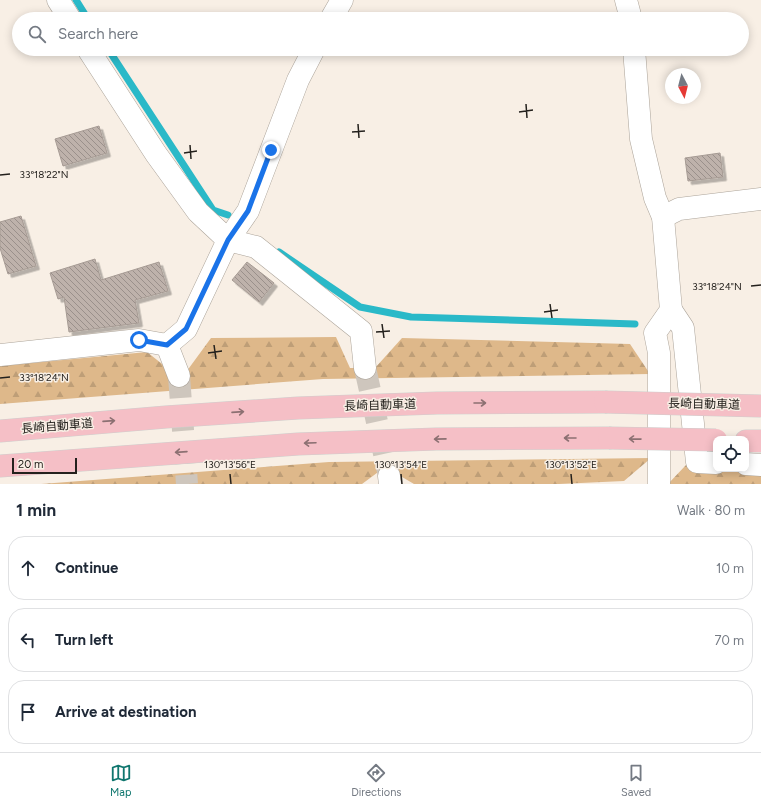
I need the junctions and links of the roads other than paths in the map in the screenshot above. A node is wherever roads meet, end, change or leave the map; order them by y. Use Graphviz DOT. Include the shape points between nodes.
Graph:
graph roads {
  1 [pos="58,0"];
  2 [pos="342,0"];
  3 [pos="626,0"];
  4 [pos="66,12"];
  5 [pos="334,12"];
  6 [pos="629,12"];
  7 [pos="93,56"];
  8 [pos="310,56"];
  9 [pos="635,56"];
  10 [pos="761,199"];
  11 [pos="663,217"];
  12 [pos="228,240"];
  13 [pos="671,310"];
  14 [pos="167,345"];
  15 [pos="0,355"];
  16 [pos="365,368"];
  17 [pos="179,376"];
  18 [pos="761,406"];
  19 [pos="0,431"];
  20 [pos="713,440"];
  21 [pos="749,441"];
  22 [pos="761,441"];
  23 [pos="713,463"];
  24 [pos="749,464"];
  25 [pos="761,465"];
  26 [pos="0,466"];
  27 [pos="659,484"];
  1 -- 4 [label="street"];
  2 -- 5 [label="street"];
  3 -- 6 [label="street"];
  7 -- 12 [label="street" via="156,154 198,212"];
  8 -- 12 [label="street" via="298,80 248,211"];
  9 -- 11 [label="street" via="641,139 655,198"];
  10 -- 11 [label="street" via="679,209"];
  11 -- 13 [label="street"];
  12 -- 14 [label="street" via="186,329"];
  12 -- 16 [label="street" via="256,247 360,331"];
  13 -- 23 [label="street" via="683,328 697,462"];
  13 -- 27 [label="street" via="655,333 659,353"];
  14 -- 15 [label="street" via="139,340"];
  14 -- 17 [label="street"];
  19 -- 18 [label="highway, 長崎自動車道, one-way, bridge" via="298,408 436,403 605,402"];
  20 -- 26 [label="highway, one-way, bridge" via="436,439 298,444"];
  21 -- 22 [label="highway"];
  24 -- 25 [label="street"];
}
